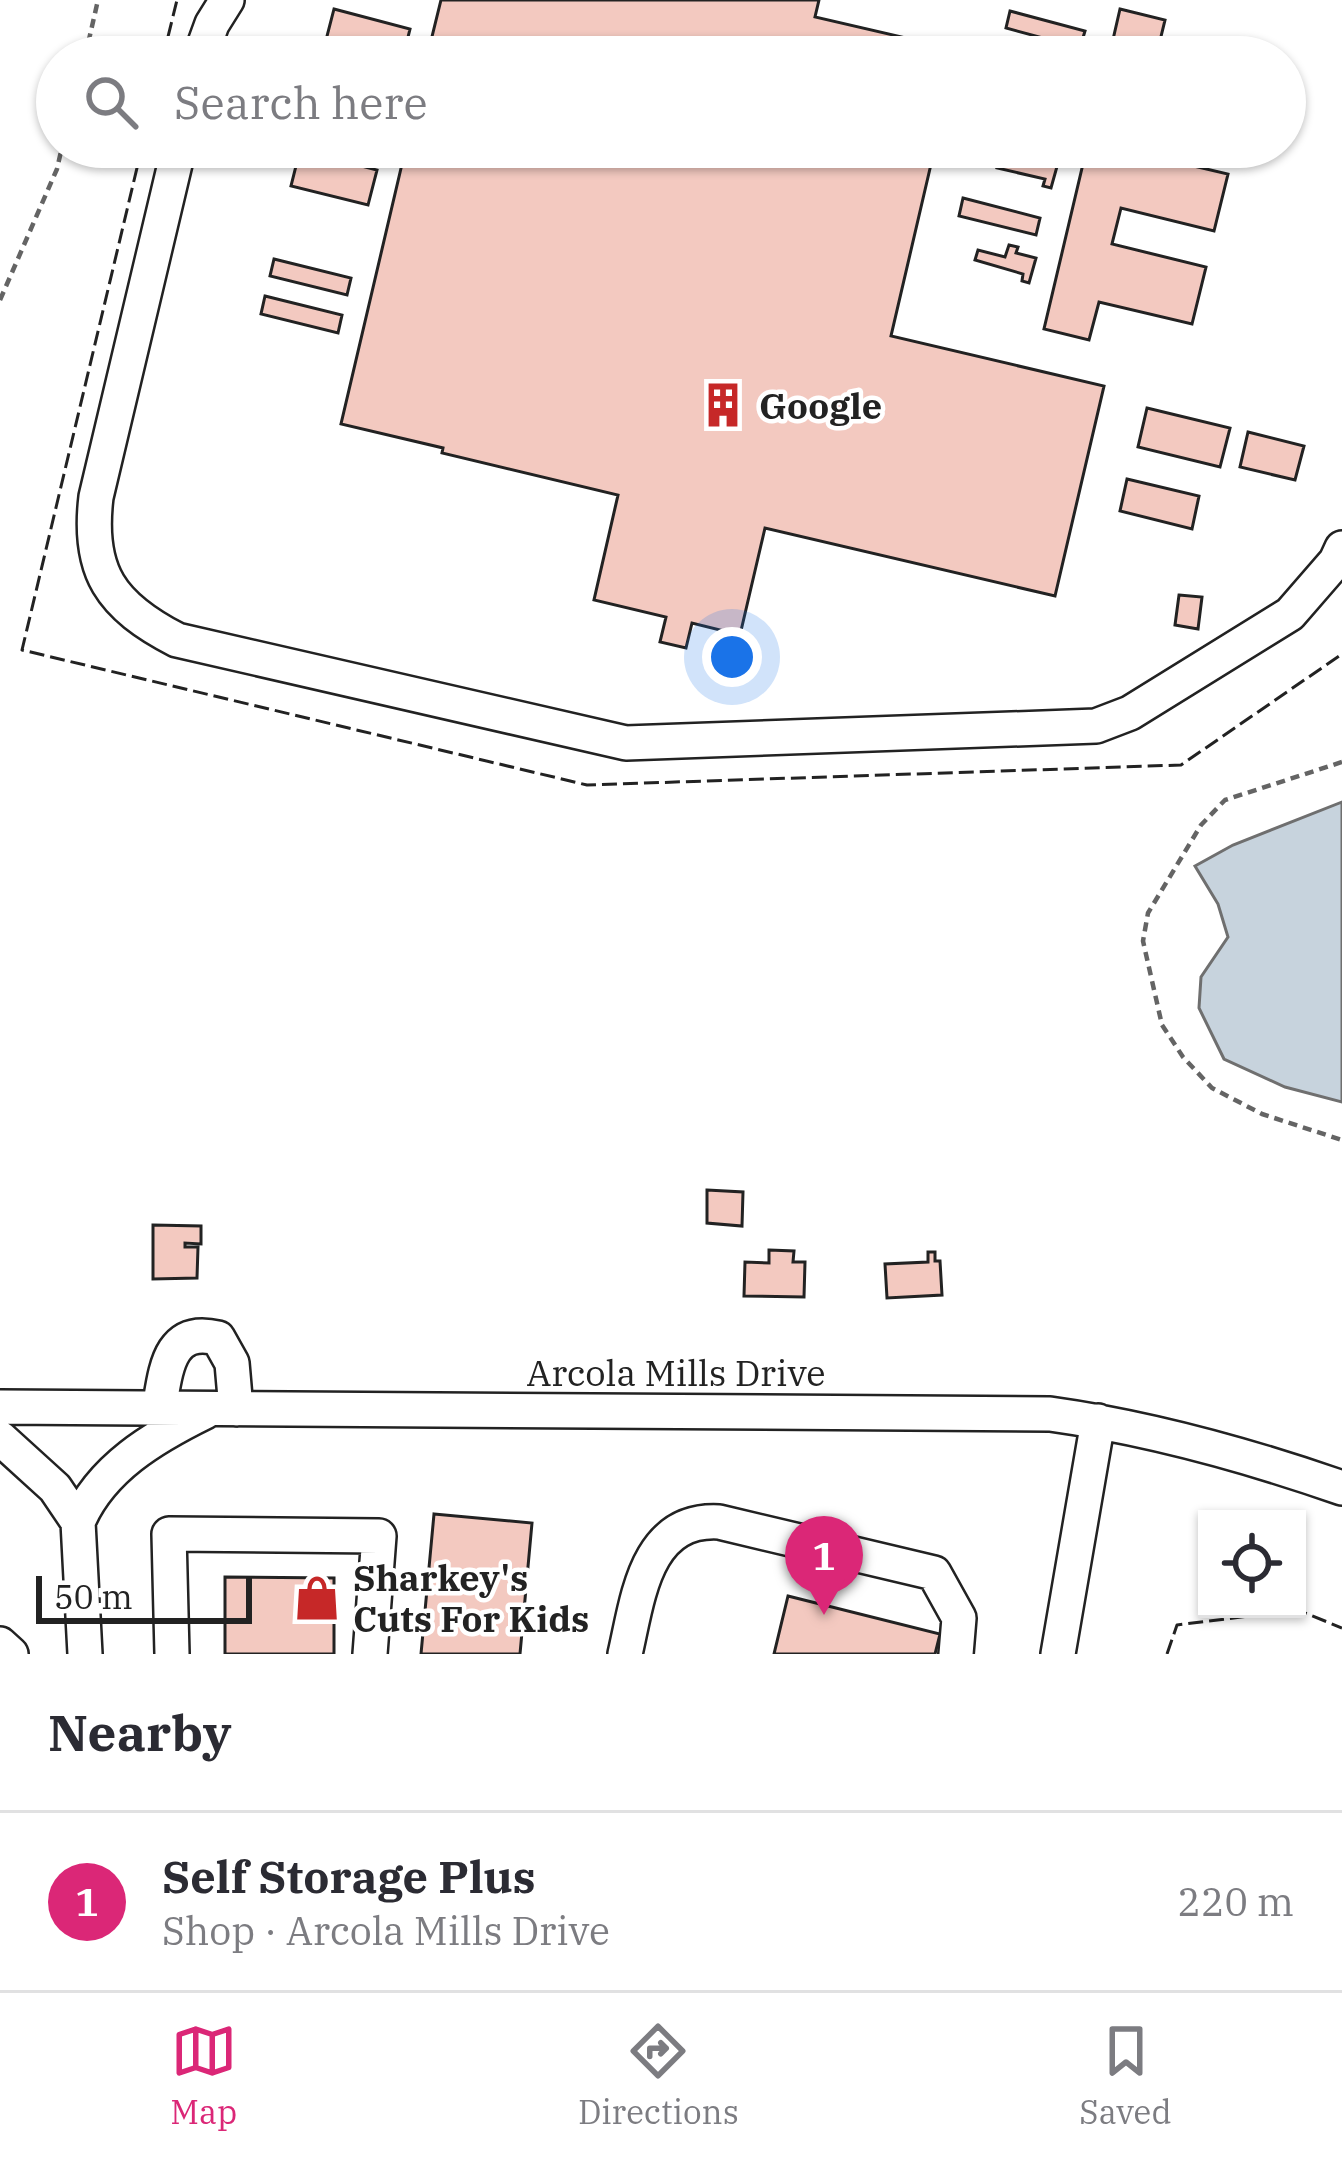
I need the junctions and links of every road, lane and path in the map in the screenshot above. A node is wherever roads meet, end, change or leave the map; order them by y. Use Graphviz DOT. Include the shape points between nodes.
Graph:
graph roads {
  1 [pos="98,0"];
  2 [pos="227,0"];
  3 [pos="90,36"];
  4 [pos="208,36"];
  5 [pos="57,168"];
  6 [pos="174,168"];
  7 [pos="0,300"];
  8 [pos="1342,548"];
  9 [pos="1342,762"];
  10 [pos="1342,1140"];
  11 [pos="0,1407"];
  12 [pos="159,1408"];
  13 [pos="224,1409"];
  14 [pos="1098,1421"];
  15 [pos="0,1438"];
  16 [pos="1342,1488"];
  17 [pos="78,1522"];
  18 [pos="0,1644"];
  19 [pos="11,1654"];
  20 [pos="85,1654"];
  21 [pos="172,1654"];
  22 [pos="370,1654"];
  23 [pos="625,1654"];
  24 [pos="956,1654"];
  25 [pos="1058,1654"];
  1 -- 3 [label="path"];
  2 -- 4 [label="street"];
  5 -- 7 [label="path"];
  6 -- 8 [label="street" via="92,533 96,563 118,600 177,640 626,743 1096,726 1290,614"];
  9 -- 10 [label="path" via="1225,800 1201,824 1148,913 1143,941 1162,1024 1211,1088"];
  11 -- 12 [label="street, Arcola Mills Drive"];
  12 -- 13 [label="street, Arcola Mills Drive"];
  12 -- 13 [label="street" via="167,1365 183,1339 199,1333 218,1337 232,1363"];
  13 -- 14 [label="street, Arcola Mills Drive" via="1001,1412"];
  13 -- 17 [label="street" via="158,1438 104,1478"];
  14 -- 16 [label="street, Arcola Mills Drive"];
  14 -- 25 [label="street"];
  15 -- 17 [label="street" via="55,1488"];
  17 -- 20 [label="street"];
  18 -- 19 [label="street"];
  21 -- 22 [label="street" via="169,1534 379,1536"];
  23 -- 24 [label="street" via="643,1578 663,1542 698,1521 934,1573 959,1618"];
}
